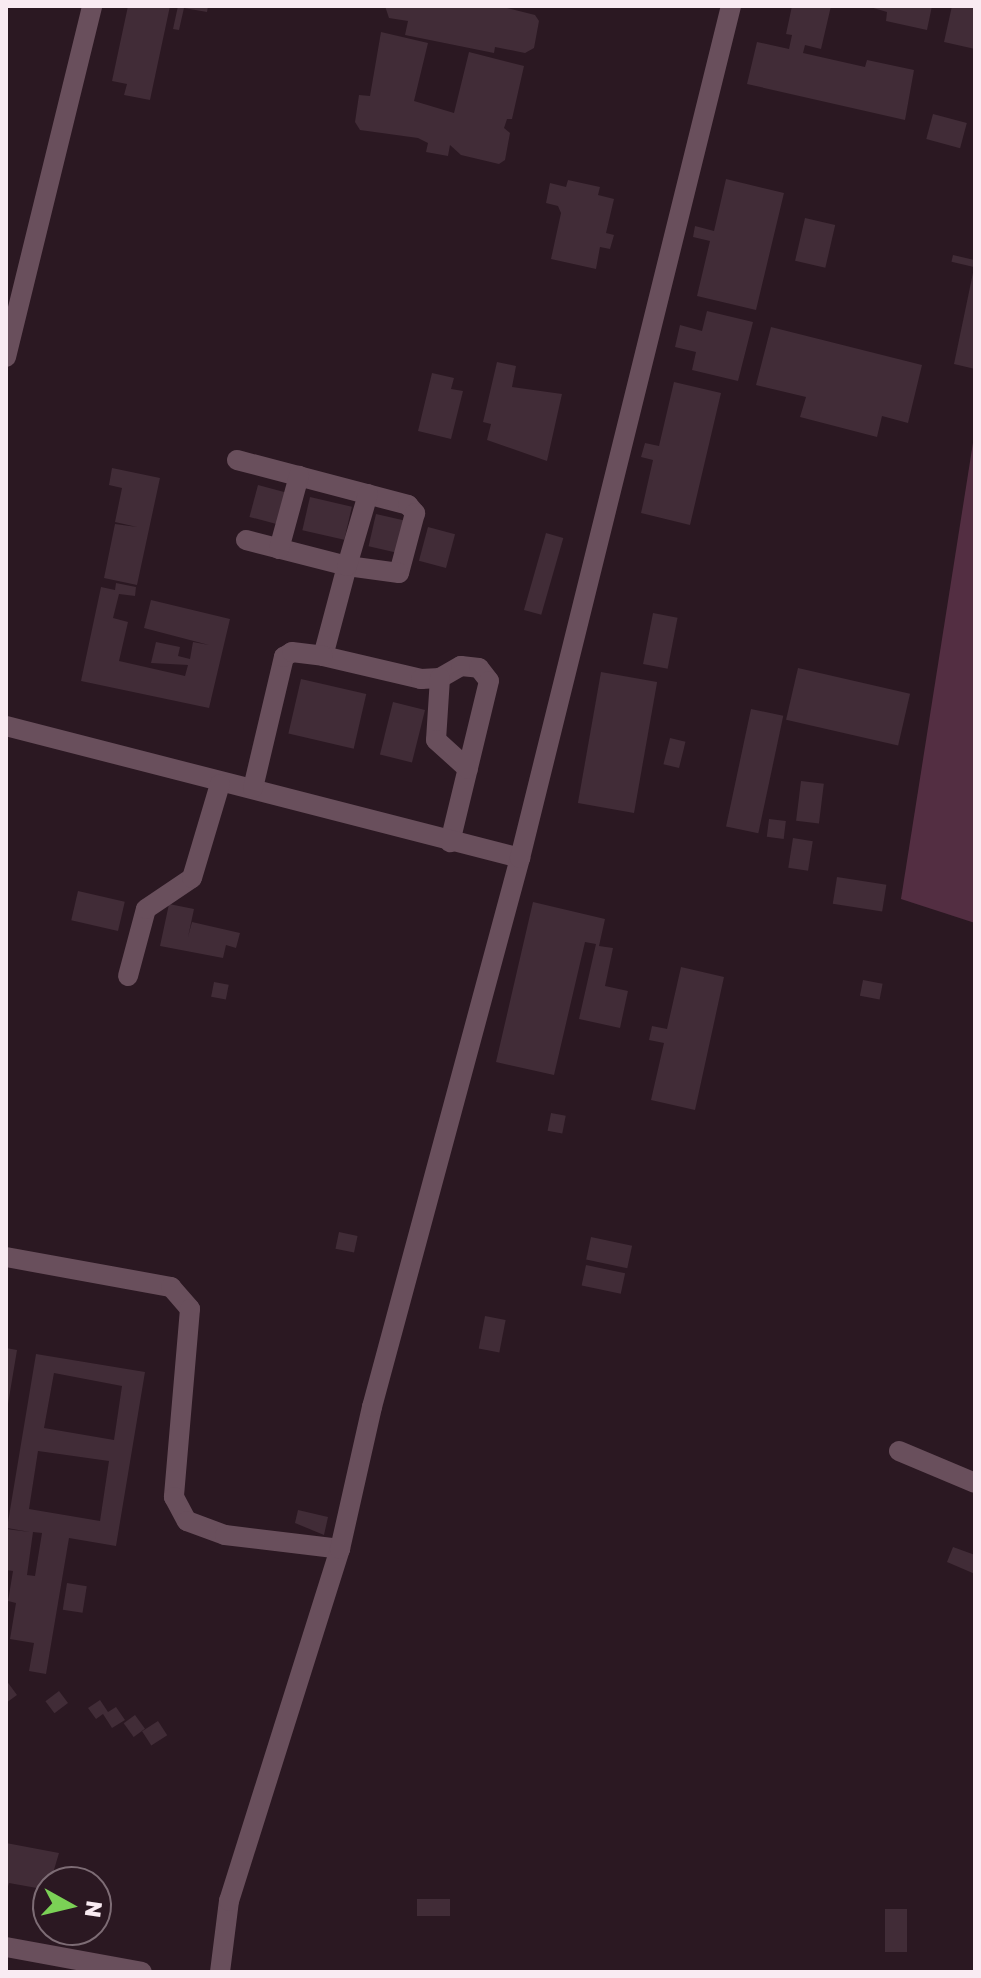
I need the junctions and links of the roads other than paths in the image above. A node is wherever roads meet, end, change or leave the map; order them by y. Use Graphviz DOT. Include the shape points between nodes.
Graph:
graph roads {
  1 [pos="92,6"];
  2 [pos="731,6"];
  3 [pos="6,357"];
  4 [pos="237,460"];
  5 [pos="299,476"];
  6 [pos="368,494"];
  7 [pos="246,540"];
  8 [pos="279,549"];
  9 [pos="347,566"];
  10 [pos="323,656"];
  11 [pos="440,678"];
  12 [pos="6,726"];
  13 [pos="468,769"];
  14 [pos="220,784"];
  15 [pos="253,788"];
  16 [pos="450,842"];
  17 [pos="520,858"];
  18 [pos="128,976"];
  19 [pos="6,1257"];
  20 [pos="899,1451"];
  21 [pos="975,1483"];
  22 [pos="340,1549"];
  23 [pos="6,1947"];
  24 [pos="142,1972"];
  25 [pos="220,1972"];
  1 -- 3 [label="street"];
  2 -- 17 [label="street"];
  4 -- 5 [label="street"];
  5 -- 6 [label="street"];
  5 -- 8 [label="street"];
  6 -- 9 [label="street"];
  6 -- 9 [label="street" via="408,505 415,513 404,563 399,573 388,574"];
  7 -- 8 [label="street"];
  8 -- 9 [label="street"];
  9 -- 10 [label="street"];
  10 -- 11 [label="street" via="393,675"];
  10 -- 15 [label="street" via="292,652 284,657"];
  11 -- 13 [label="street" via="436,740"];
  11 -- 13 [label="street" via="461,666 479,668 489,681"];
  12 -- 14 [label="street"];
  13 -- 16 [label="street"];
  14 -- 15 [label="street"];
  14 -- 18 [label="street" via="192,878 146,909"];
  15 -- 16 [label="street"];
  16 -- 17 [label="street"];
  17 -- 22 [label="street" via="372,1407"];
  19 -- 22 [label="street" via="171,1287 190,1309 174,1497 187,1521 225,1535"];
  20 -- 21 [label="street"];
  22 -- 25 [label="street" via="229,1901"];
  23 -- 24 [label="street"];
}
